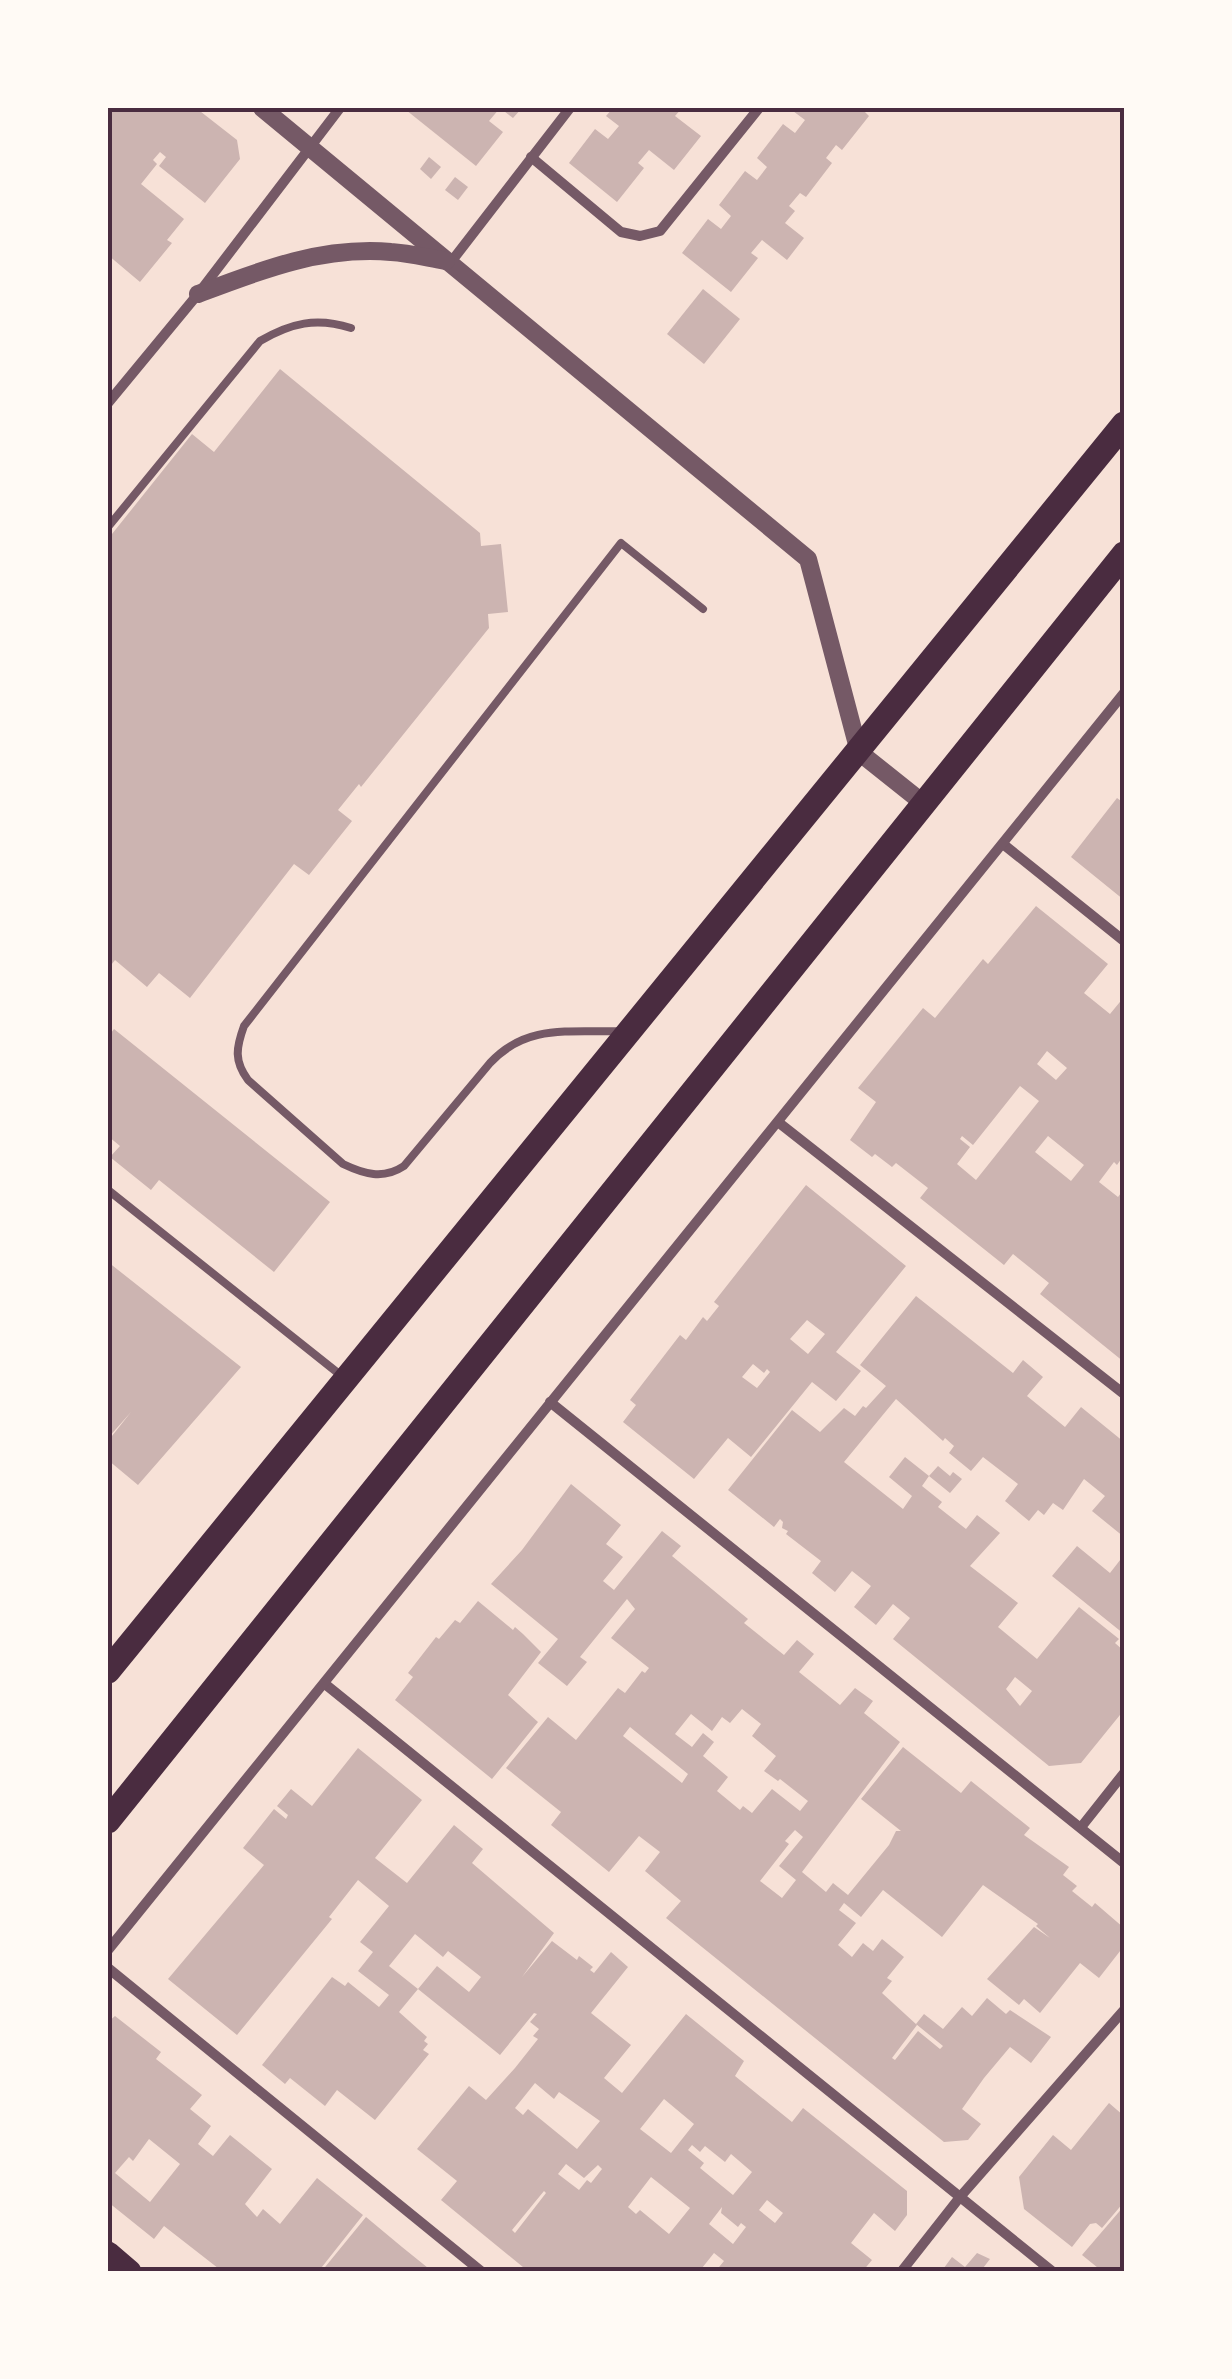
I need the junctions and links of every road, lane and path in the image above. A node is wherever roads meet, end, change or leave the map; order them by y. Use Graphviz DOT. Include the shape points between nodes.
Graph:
graph roads {
  1 [pos="262,108"];
  2 [pos="340,108"];
  3 [pos="570,108"];
  4 [pos="759,108"];
  5 [pos="308,146"];
  6 [pos="531,157"];
  7 [pos="451,262"];
  8 [pos="198,294"];
  9 [pos="350,328"];
  10 [pos="108,403"];
  11 [pos="1124,424"];
  12 [pos="108,527"];
  13 [pos="1124,554"];
  14 [pos="703,609"];
  15 [pos="1124,694"];
  16 [pos="859,752"];
  17 [pos="923,802"];
  18 [pos="1003,844"];
  19 [pos="1124,942"];
  20 [pos="631,1031"];
  21 [pos="778,1122"];
  22 [pos="108,1190"];
  23 [pos="346,1380"];
  24 [pos="1124,1394"];
  25 [pos="550,1402"];
  26 [pos="108,1671"];
  27 [pos="325,1684"];
  28 [pos="1124,1774"];
  29 [pos="108,1821"];
  30 [pos="1082,1826"];
  31 [pos="1124,1863"];
  32 [pos="108,1950"];
  33 [pos="108,1968"];
  34 [pos="1124,2010"];
  35 [pos="960,2197"];
  36 [pos="108,2254"];
  37 [pos="129,2272"];
  38 [pos="482,2272"];
  39 [pos="900,2272"];
  40 [pos="1053,2272"];
  1 -- 5 [label="street"];
  2 -- 5 [label="street"];
  3 -- 6 [label="street"];
  4 -- 6 [label="street" via="660,231 640,236 621,232"];
  5 -- 7 [label="street"];
  5 -- 8 [label="street"];
  6 -- 7 [label="street"];
  7 -- 8 [label="street" via="351,251 278,265"];
  7 -- 16 [label="street" via="808,559"];
  8 -- 10 [label="street"];
  9 -- 12 [label="lane" via="305,322 260,341"];
  11 -- 16 [label="main road"];
  13 -- 17 [label="main road"];
  14 -- 20 [label="lane" via="620,543 244,1026 237,1066 343,1164 376,1175 404,1166 497,1056 522,1037"];
  15 -- 18 [label="street"];
  16 -- 17 [label="street"];
  16 -- 20 [label="main road"];
  17 -- 29 [label="main road"];
  18 -- 19 [label="street"];
  18 -- 21 [label="street"];
  20 -- 23 [label="main road"];
  21 -- 24 [label="street"];
  21 -- 25 [label="street"];
  22 -- 23 [label="lane"];
  23 -- 26 [label="main road"];
  25 -- 27 [label="street"];
  25 -- 30 [label="street"];
  27 -- 32 [label="street"];
  27 -- 35 [label="street"];
  28 -- 30 [label="street"];
  30 -- 31 [label="street"];
  33 -- 38 [label="street"];
  34 -- 35 [label="street"];
  35 -- 39 [label="street"];
  35 -- 40 [label="street"];
  36 -- 37 [label="main road"];
}
